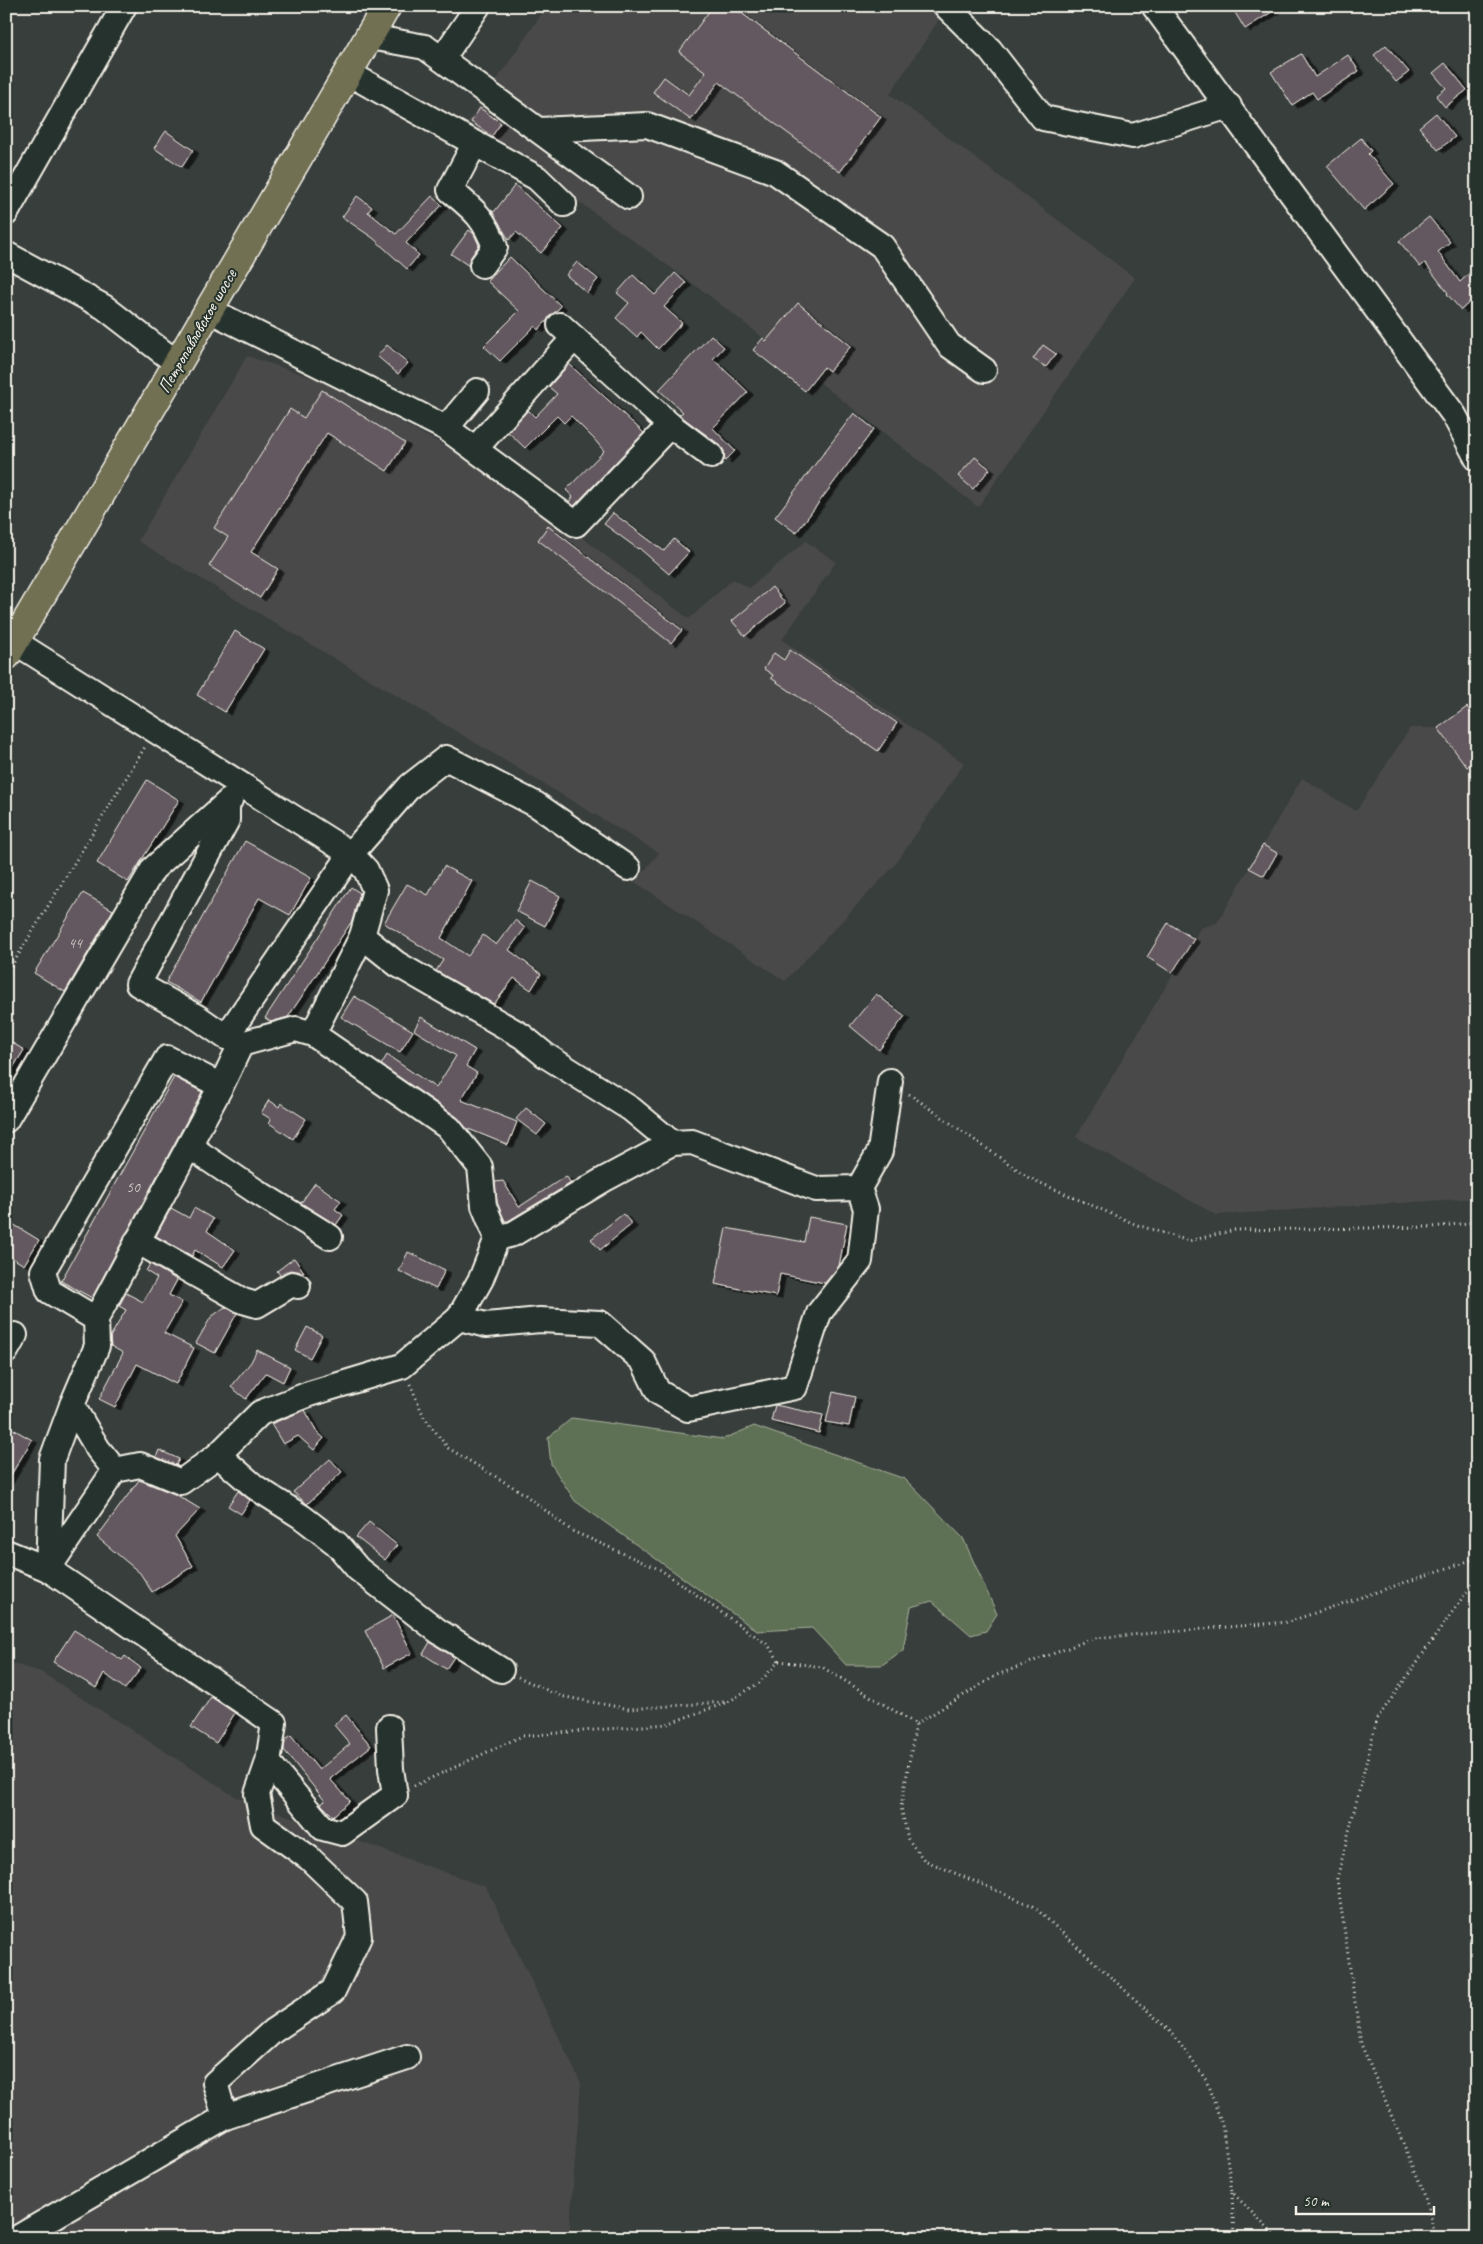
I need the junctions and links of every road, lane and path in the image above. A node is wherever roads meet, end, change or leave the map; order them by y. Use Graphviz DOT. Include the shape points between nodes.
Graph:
graph roads {
  1 [pos="124,6"];
  2 [pos="387,6"];
  3 [pos="478,6"];
  4 [pos="946,6"];
  5 [pos="1154,6"];
  6 [pos="370,36"];
  7 [pos="442,59"];
  8 [pos="348,73"];
  9 [pos="1229,106"];
  10 [pos="539,130"];
  11 [pos="475,143"];
  12 [pos="628,197"];
  13 [pos="564,204"];
  14 [pos="6,213"];
  15 [pos="6,254"];
  16 [pos="482,265"];
  17 [pos="209,310"];
  18 [pos="178,364"];
  19 [pos="984,370"];
  20 [pos="477,391"];
  21 [pos="670,425"];
  22 [pos="446,428"];
  23 [pos="475,449"];
  24 [pos="711,456"];
  25 [pos="1477,458"];
  26 [pos="10,649"];
  27 [pos="155,730"];
  28 [pos="242,785"];
  29 [pos="227,804"];
  30 [pos="351,854"];
  31 [pos="628,868"];
  32 [pos="362,936"];
  33 [pos="6,975"];
  34 [pos="313,1034"];
  35 [pos="234,1040"];
  36 [pos="890,1081"];
  37 [pos="220,1086"];
  38 [pos="6,1120"];
  39 [pos="672,1143"];
  40 [pos="189,1146"];
  41 [pos="859,1188"];
  42 [pos="1477,1222"];
  43 [pos="330,1237"];
  44 [pos="497,1238"];
  45 [pos="137,1241"];
  46 [pos="298,1286"];
  47 [pos="459,1318"];
  48 [pos="96,1319"];
  49 [pos="402,1366"];
  50 [pos="72,1405"];
  51 [pos="218,1455"];
  52 [pos="116,1470"];
  53 [pos="6,1552"];
  54 [pos="1477,1558"];
  55 [pos="48,1569"];
  56 [pos="1477,1577"];
  57 [pos="779,1662"];
  58 [pos="501,1670"];
  59 [pos="728,1702"];
  60 [pos="916,1724"];
  61 [pos="389,1727"];
  62 [pos="268,1762"];
  63 [pos="395,1795"];
  64 [pos="407,2057"];
  65 [pos="225,2117"];
  66 [pos="1232,2192"];
  67 [pos="17,2238"];
  68 [pos="1234,2238"];
  69 [pos="1277,2238"];
  70 [pos="1436,2238"];
  1 -- 14 [label="street"];
  2 -- 6 [label="main road, Петропавловское шоссе"];
  3 -- 7 [label="street"];
  4 -- 9 [label="street" via="990,50 1043,118 1133,136"];
  5 -- 9 [label="street"];
  6 -- 7 [label="street" via="425,46"];
  6 -- 8 [label="main road, Петропавловское шоссе"];
  7 -- 10 [label="street"];
  8 -- 11 [label="street"];
  8 -- 17 [label="main road, Петропавловское шоссе"];
  9 -- 25 [label="street" via="1454,415"];
  10 -- 12 [label="street"];
  10 -- 19 [label="street" via="647,125 775,172 882,246 949,345"];
  11 -- 13 [label="street" via="538,178"];
  11 -- 16 [label="street" via="450,190 479,214 488,227 495,247"];
  15 -- 18 [label="street" via="104,307"];
  17 -- 18 [label="main road, Петропавловское шоссе"];
  17 -- 22 [label="street"];
  18 -- 26 [label="main road, Петропавловское шоссе"];
  20 -- 22 [label="street"];
  21 -- 23 [label="street" via="576,524"];
  21 -- 23 [label="street" via="567,332"];
  21 -- 24 [label="street"];
  22 -- 23 [label="street"];
  26 -- 27 [label="street"];
  27 -- 28 [label="street"];
  27 -- 33 [label="path"];
  28 -- 29 [label="street"];
  28 -- 30 [label="street"];
  29 -- 35 [label="street" via="227,820 138,984"];
  29 -- 38 [label="street" via="153,869"];
  30 -- 31 [label="street" via="410,786 446,758 537,805"];
  30 -- 32 [label="street" via="366,870 375,890"];
  30 -- 35 [label="street"];
  32 -- 34 [label="street"];
  32 -- 39 [label="street" via="397,964 522,1036 545,1055 631,1108"];
  34 -- 35 [label="street" via="296,1029"];
  34 -- 44 [label="street" via="450,1128 480,1166 484,1206"];
  35 -- 37 [label="street"];
  36 -- 41 [label="street" via="880,1151"];
  36 -- 42 [label="path" via="1029,1178 1137,1225 1189,1241 1236,1230 1432,1227"];
  37 -- 40 [label="street"];
  37 -- 48 [label="street" via="167,1058 43,1271 49,1291"];
  39 -- 41 [label="street" via="692,1142 816,1189"];
  39 -- 44 [label="street" via="602,1180 513,1234"];
  40 -- 43 [label="street"];
  40 -- 45 [label="street"];
  41 -- 47 [label="street" via="866,1209 860,1261 819,1313 794,1387 688,1409 658,1392 643,1361 600,1323 540,1320 486,1325"];
  44 -- 47 [label="street"];
  45 -- 46 [label="street" via="243,1301 257,1305 292,1284"];
  45 -- 48 [label="street"];
  47 -- 49 [label="street"];
  48 -- 50 [label="street" via="97,1346"];
  49 -- 51 [label="street" via="309,1394 260,1413"];
  49 -- 57 [label="path" via="424,1417 448,1448 522,1492 572,1530 661,1570 768,1645"];
  50 -- 52 [label="street" via="98,1449"];
  50 -- 55 [label="street" via="52,1459"];
  51 -- 52 [label="street" via="181,1482 140,1465"];
  51 -- 58 [label="street" via="255,1486 337,1544 358,1569 438,1631"];
  52 -- 55 [label="street"];
  53 -- 55 [label="street"];
  54 -- 60 [label="path" via="1288,1622 1094,1638 997,1675"];
  55 -- 62 [label="street" via="274,1723"];
  56 -- 70 [label="path" via="1377,1719 1337,1879 1361,2044 1422,2190"];
  57 -- 59 [label="path" via="759,1683"];
  57 -- 60 [label="path" via="822,1667"];
  58 -- 59 [label="path" via="560,1696 629,1709"];
  59 -- 63 [label="path" via="667,1724 522,1736"];
  60 -- 66 [label="path" via="902,1807 908,1839 924,1860 1033,1906 1173,2034 1206,2080 1222,2124"];
  61 -- 63 [label="street"];
  62 -- 63 [label="street" via="323,1828 342,1833"];
  62 -- 65 [label="street" via="257,1794 263,1825 309,1858 355,1902 359,1937 333,1990 273,2031 216,2083"];
  64 -- 65 [label="street"];
  65 -- 67 [label="street"];
  66 -- 68 [label="path"];
  66 -- 69 [label="path"];
}
